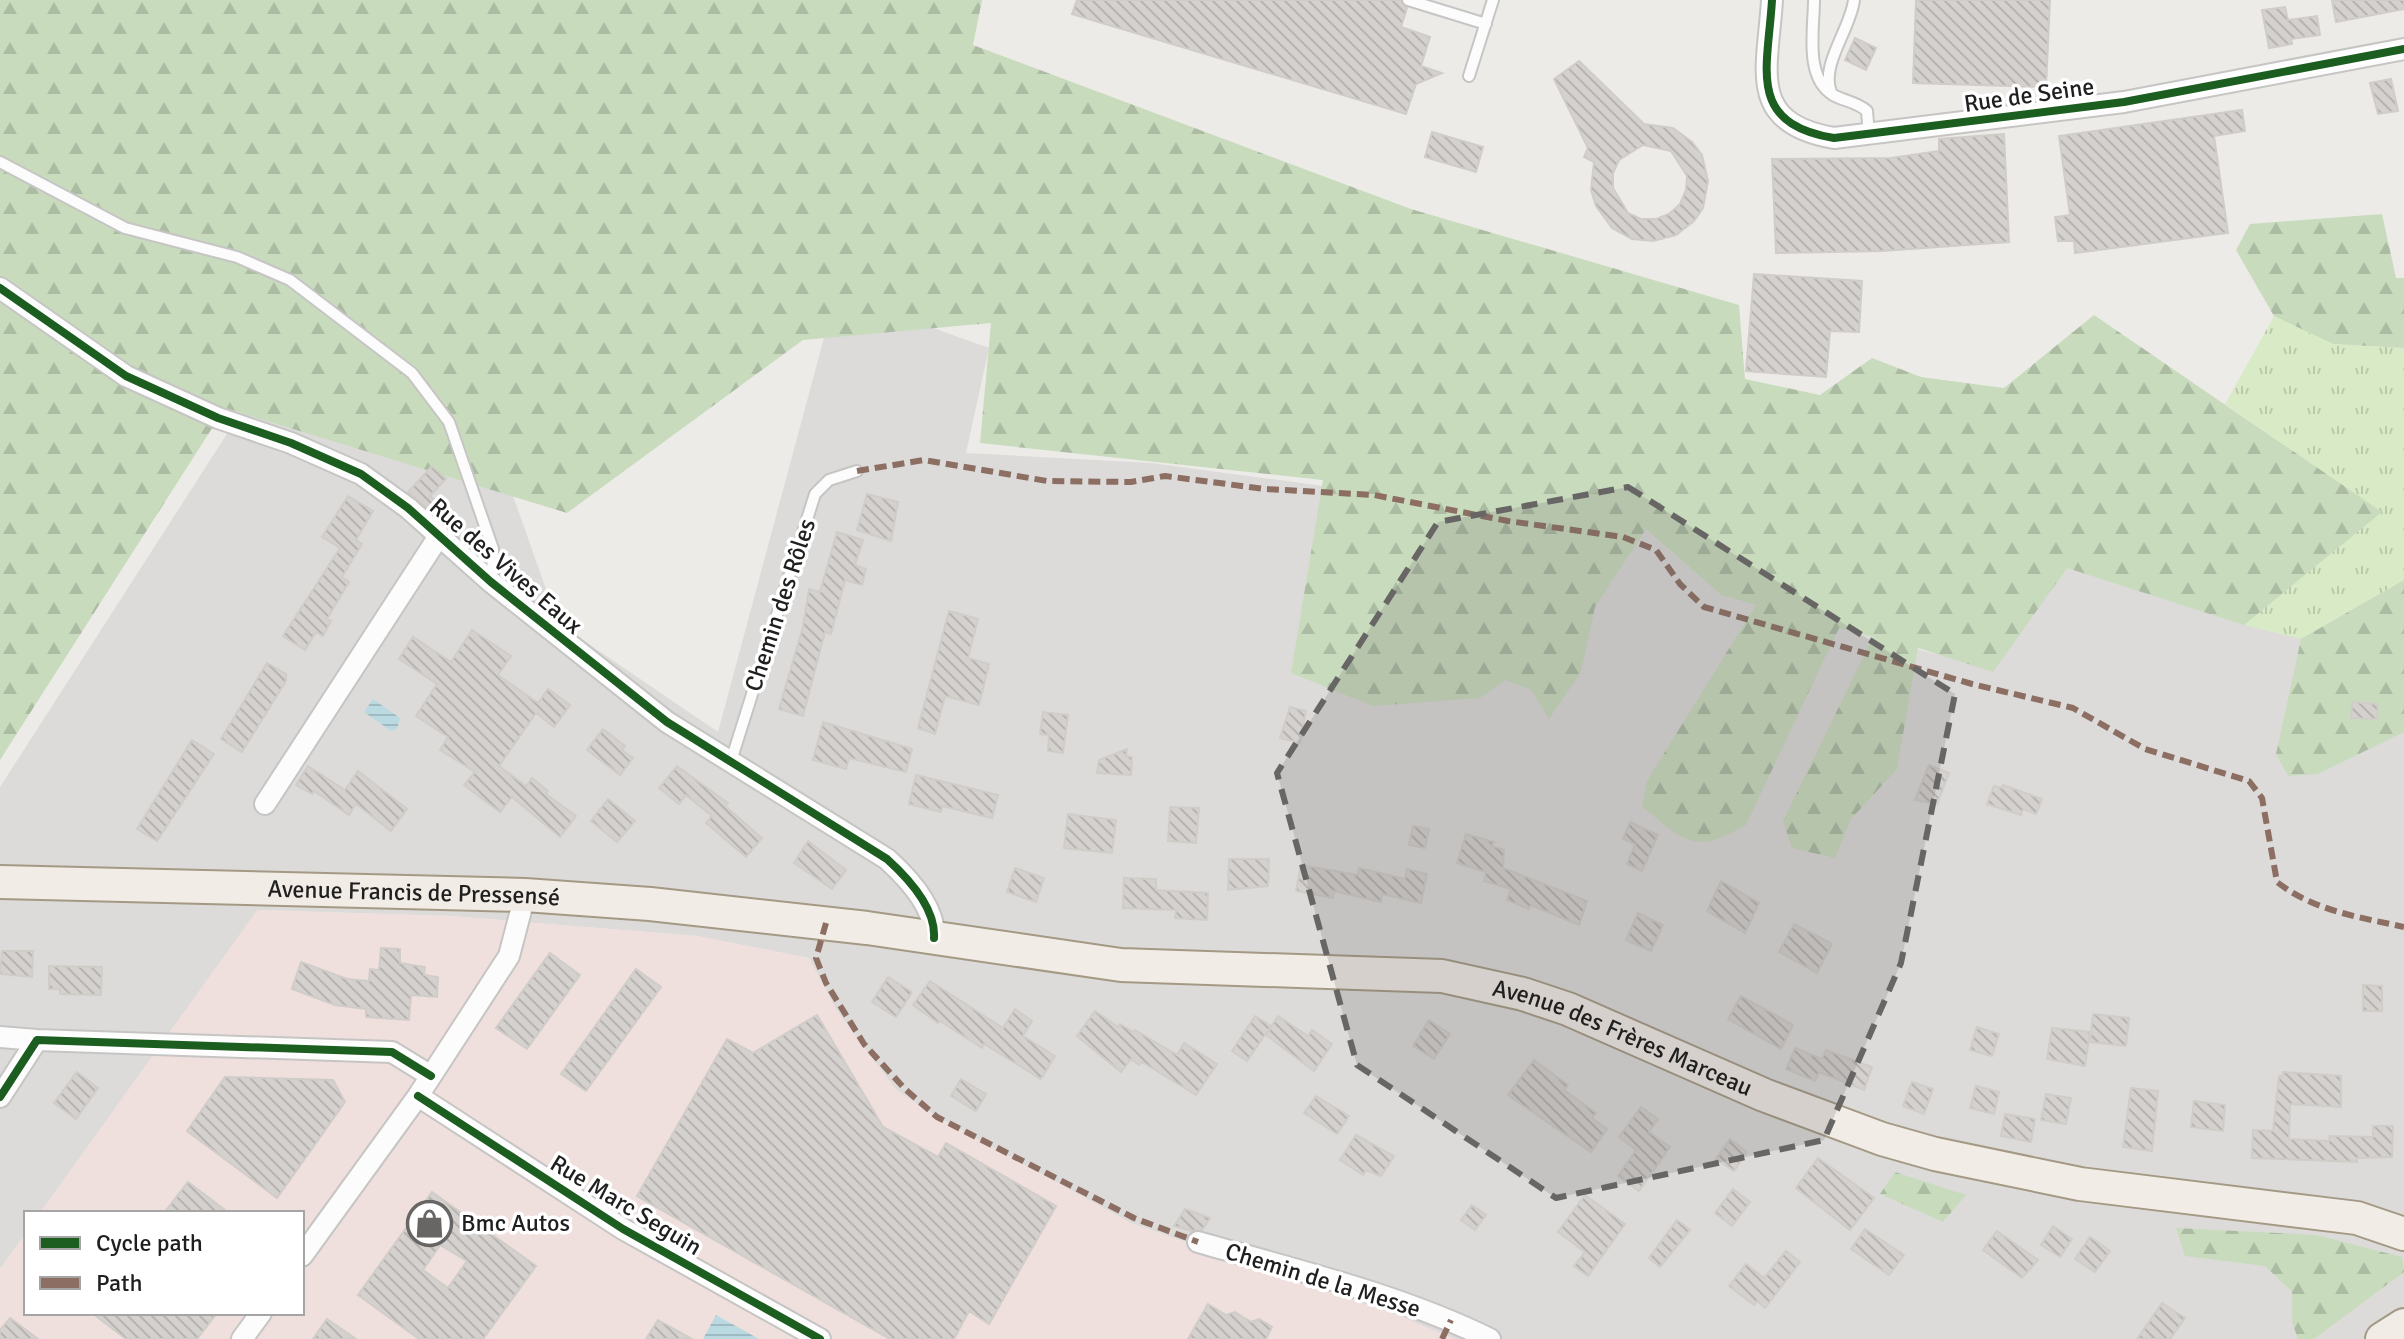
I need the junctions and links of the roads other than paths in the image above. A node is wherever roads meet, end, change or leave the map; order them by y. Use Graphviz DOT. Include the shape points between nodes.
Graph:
graph roads {
  1 [pos="1408,0"];
  2 [pos="1493,0"];
  3 [pos="1772,0"];
  4 [pos="1814,0"];
  5 [pos="1854,0"];
  6 [pos="1486,24"];
  7 [pos="2404,49"];
  8 [pos="1469,76"];
  9 [pos="1832,94"];
  10 [pos="1869,135"];
  11 [pos="0,162"];
  12 [pos="0,288"];
  13 [pos="857,471"];
  14 [pos="439,536"];
  15 [pos="491,582"];
  16 [pos="731,761"];
  17 [pos="265,804"];
  18 [pos="0,882"];
  19 [pos="525,895"];
  20 [pos="826,923"];
  21 [pos="934,938"];
  22 [pos="0,1037"];
  23 [pos="37,1040"];
  24 [pos="431,1076"];
  25 [pos="418,1096"];
  26 [pos="0,1097"];
  27 [pos="2404,1234"];
  28 [pos="1198,1242"];
  29 [pos="304,1253"];
  30 [pos="260,1315"];
  31 [pos="2404,1325"];
  32 [pos="242,1339"];
  33 [pos="820,1339"];
  34 [pos="1490,1339"];
  35 [pos="2382,1339"];
  1 -- 6 [label="lane"];
  2 -- 6 [label="lane"];
  3 -- 10 [label="street, Rue de Seine" via="1768,85 1778,115 1812,134"];
  4 -- 9 [label="lane" via="1816,74"];
  5 -- 9 [label="lane" via="1829,70"];
  6 -- 8 [label="lane"];
  7 -- 10 [label="street, Rue de Seine" via="2124,102"];
  9 -- 10 [label="lane" via="1867,111"];
  11 -- 15 [label="lane" via="125,228 237,257 290,280 412,373 449,422 493,549"];
  12 -- 14 [label="street, Rue des Vives Eaux" via="126,376 361,474"];
  13 -- 16 [label="lane, Chemin des Rôles" via="829,480 815,494"];
  14 -- 15 [label="street, Rue des Vives Eaux"];
  14 -- 17 [label="street"];
  15 -- 16 [label="street, Rue des Vives Eaux" via="667,722"];
  16 -- 21 [label="street, Rue des Vives Eaux" via="887,859 924,904 935,927"];
  18 -- 19 [label="main road, Avenue Francis de Pressensé"];
  19 -- 20 [label="main road, Avenue Francis de Pressensé"];
  19 -- 24 [label="street" via="509,956"];
  20 -- 21 [label="main road, Avenue des Frères Marceau"];
  21 -- 27 [label="main road, Avenue des Frères Marceau" via="1121,965 1402,972 1470,980 1568,1009 1764,1095 1935,1154 2111,1189 2357,1218"];
  22 -- 23 [label="street"];
  23 -- 24 [label="street" via="392,1052"];
  23 -- 26 [label="street"];
  24 -- 25 [label="street"];
  25 -- 29 [label="street"];
  25 -- 33 [label="street, Rue Marc Seguin" via="625,1231"];
  28 -- 34 [label="street, Chemin de la Messe" via="1376,1295"];
  30 -- 32 [label="street"];
  31 -- 35 [label="main road"];
}
